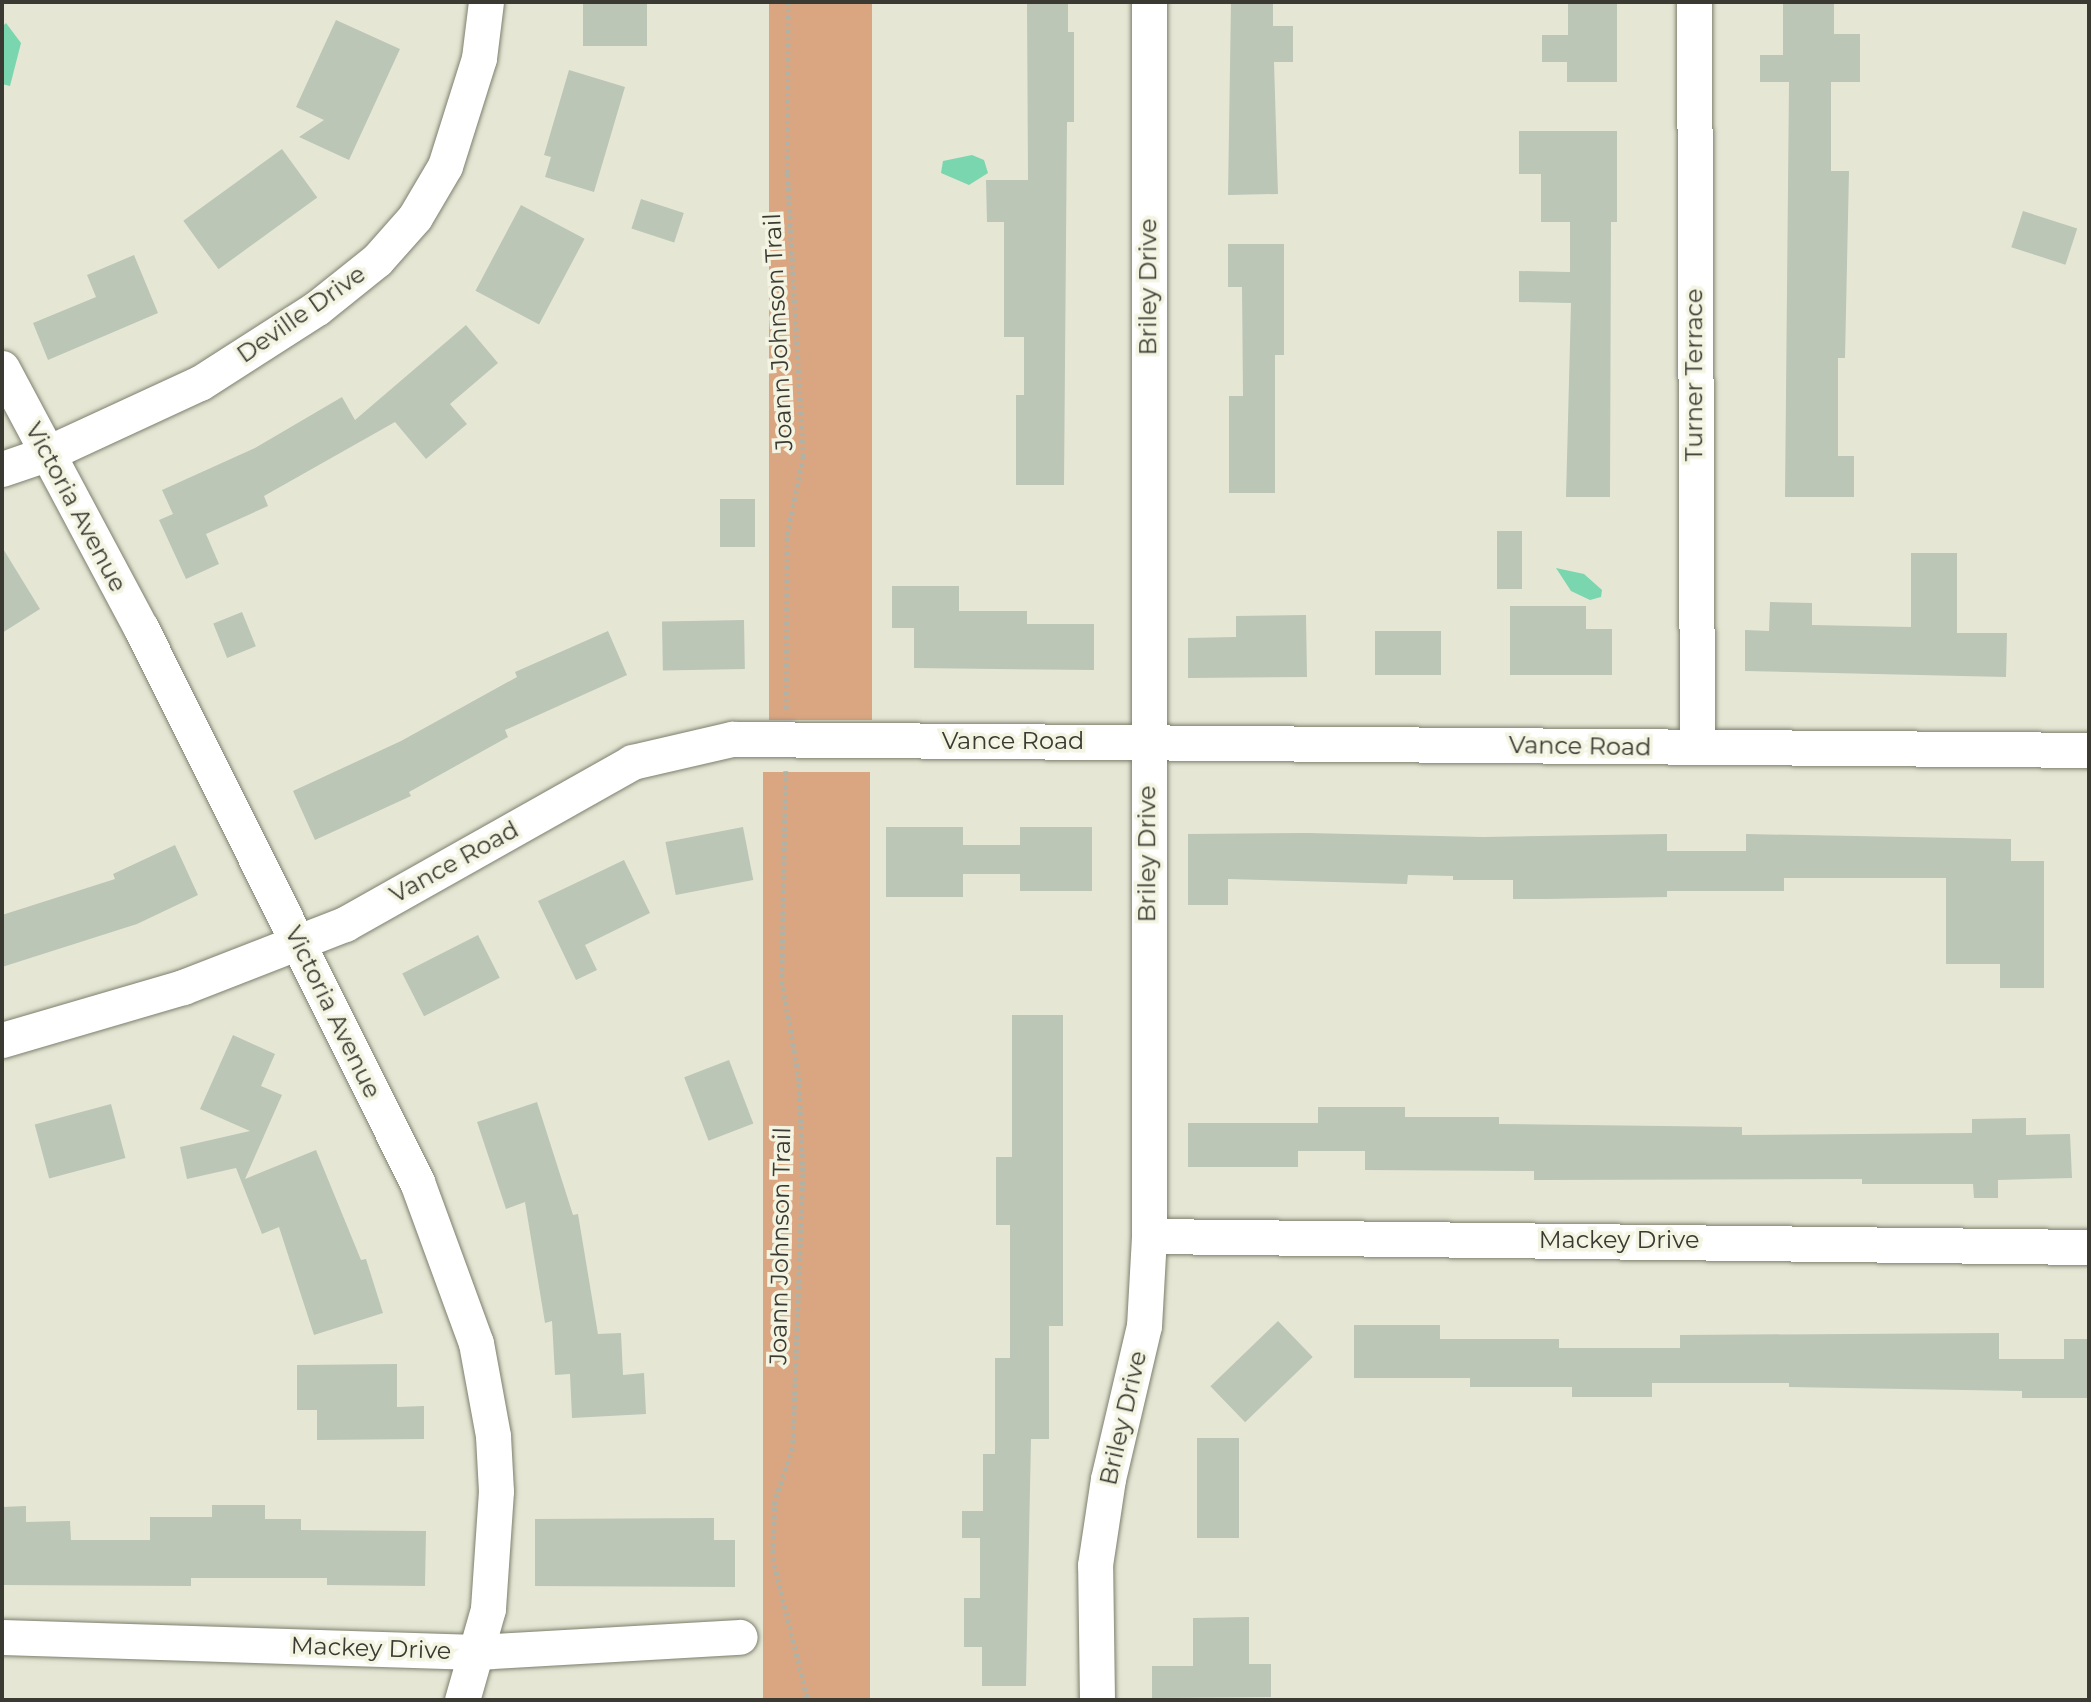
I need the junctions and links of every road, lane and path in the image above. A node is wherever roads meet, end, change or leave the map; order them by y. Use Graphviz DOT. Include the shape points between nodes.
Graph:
graph roads {
  1 [pos="486,2"];
  2 [pos="788,2"];
  3 [pos="1149,2"];
  4 [pos="1694,2"];
  5 [pos="2,368"];
  6 [pos="46,454"];
  7 [pos="2,469"];
  8 [pos="786,701"];
  9 [pos="1147,741"];
  10 [pos="1697,747"];
  11 [pos="2089,750"];
  12 [pos="786,787"];
  13 [pos="298,942"];
  14 [pos="2,1040"];
  15 [pos="1149,1236"];
  16 [pos="2089,1247"];
  17 [pos="2,1637"];
  18 [pos="740,1637"];
  19 [pos="477,1652"];
  20 [pos="462,1700"];
  21 [pos="808,1700"];
  22 [pos="1097,1700"];
  1 -- 6 [label="street, Deville Drive" via="479,58 445,166 415,216 377,260 317,308 200,383"];
  2 -- 8 [label="path, Joann Johnson Trail" via="787,173 803,457 787,535"];
  3 -- 9 [label="street, Briley Drive"];
  4 -- 10 [label="street, Turner Terrace"];
  5 -- 6 [label="street, Victoria Avenue"];
  6 -- 7 [label="street, Deville Drive"];
  6 -- 13 [label="street, Victoria Avenue" via="141,628"];
  9 -- 10 [label="street, Vance Road"];
  9 -- 13 [label="street, Vance Road" via="732,739 677,748 632,762 345,924"];
  9 -- 15 [label="street, Briley Drive"];
  10 -- 11 [label="street, Vance Road"];
  12 -- 21 [label="path, Joann Johnson Trail" via="782,981 799,1077 803,1174 793,1448 775,1501 773,1558"];
  13 -- 14 [label="street, Vance Road" via="183,987"];
  13 -- 19 [label="street, Victoria Avenue" via="417,1182 476,1343 493,1436 496,1491 488,1609"];
  15 -- 16 [label="street, Mackey Drive"];
  15 -- 22 [label="street, Briley Drive" via="1144,1326 1108,1479 1095,1565"];
  17 -- 19 [label="street, Mackey Drive"];
  18 -- 19 [label="street, Mackey Drive"];
  19 -- 20 [label="street, Victoria Avenue"];
}
